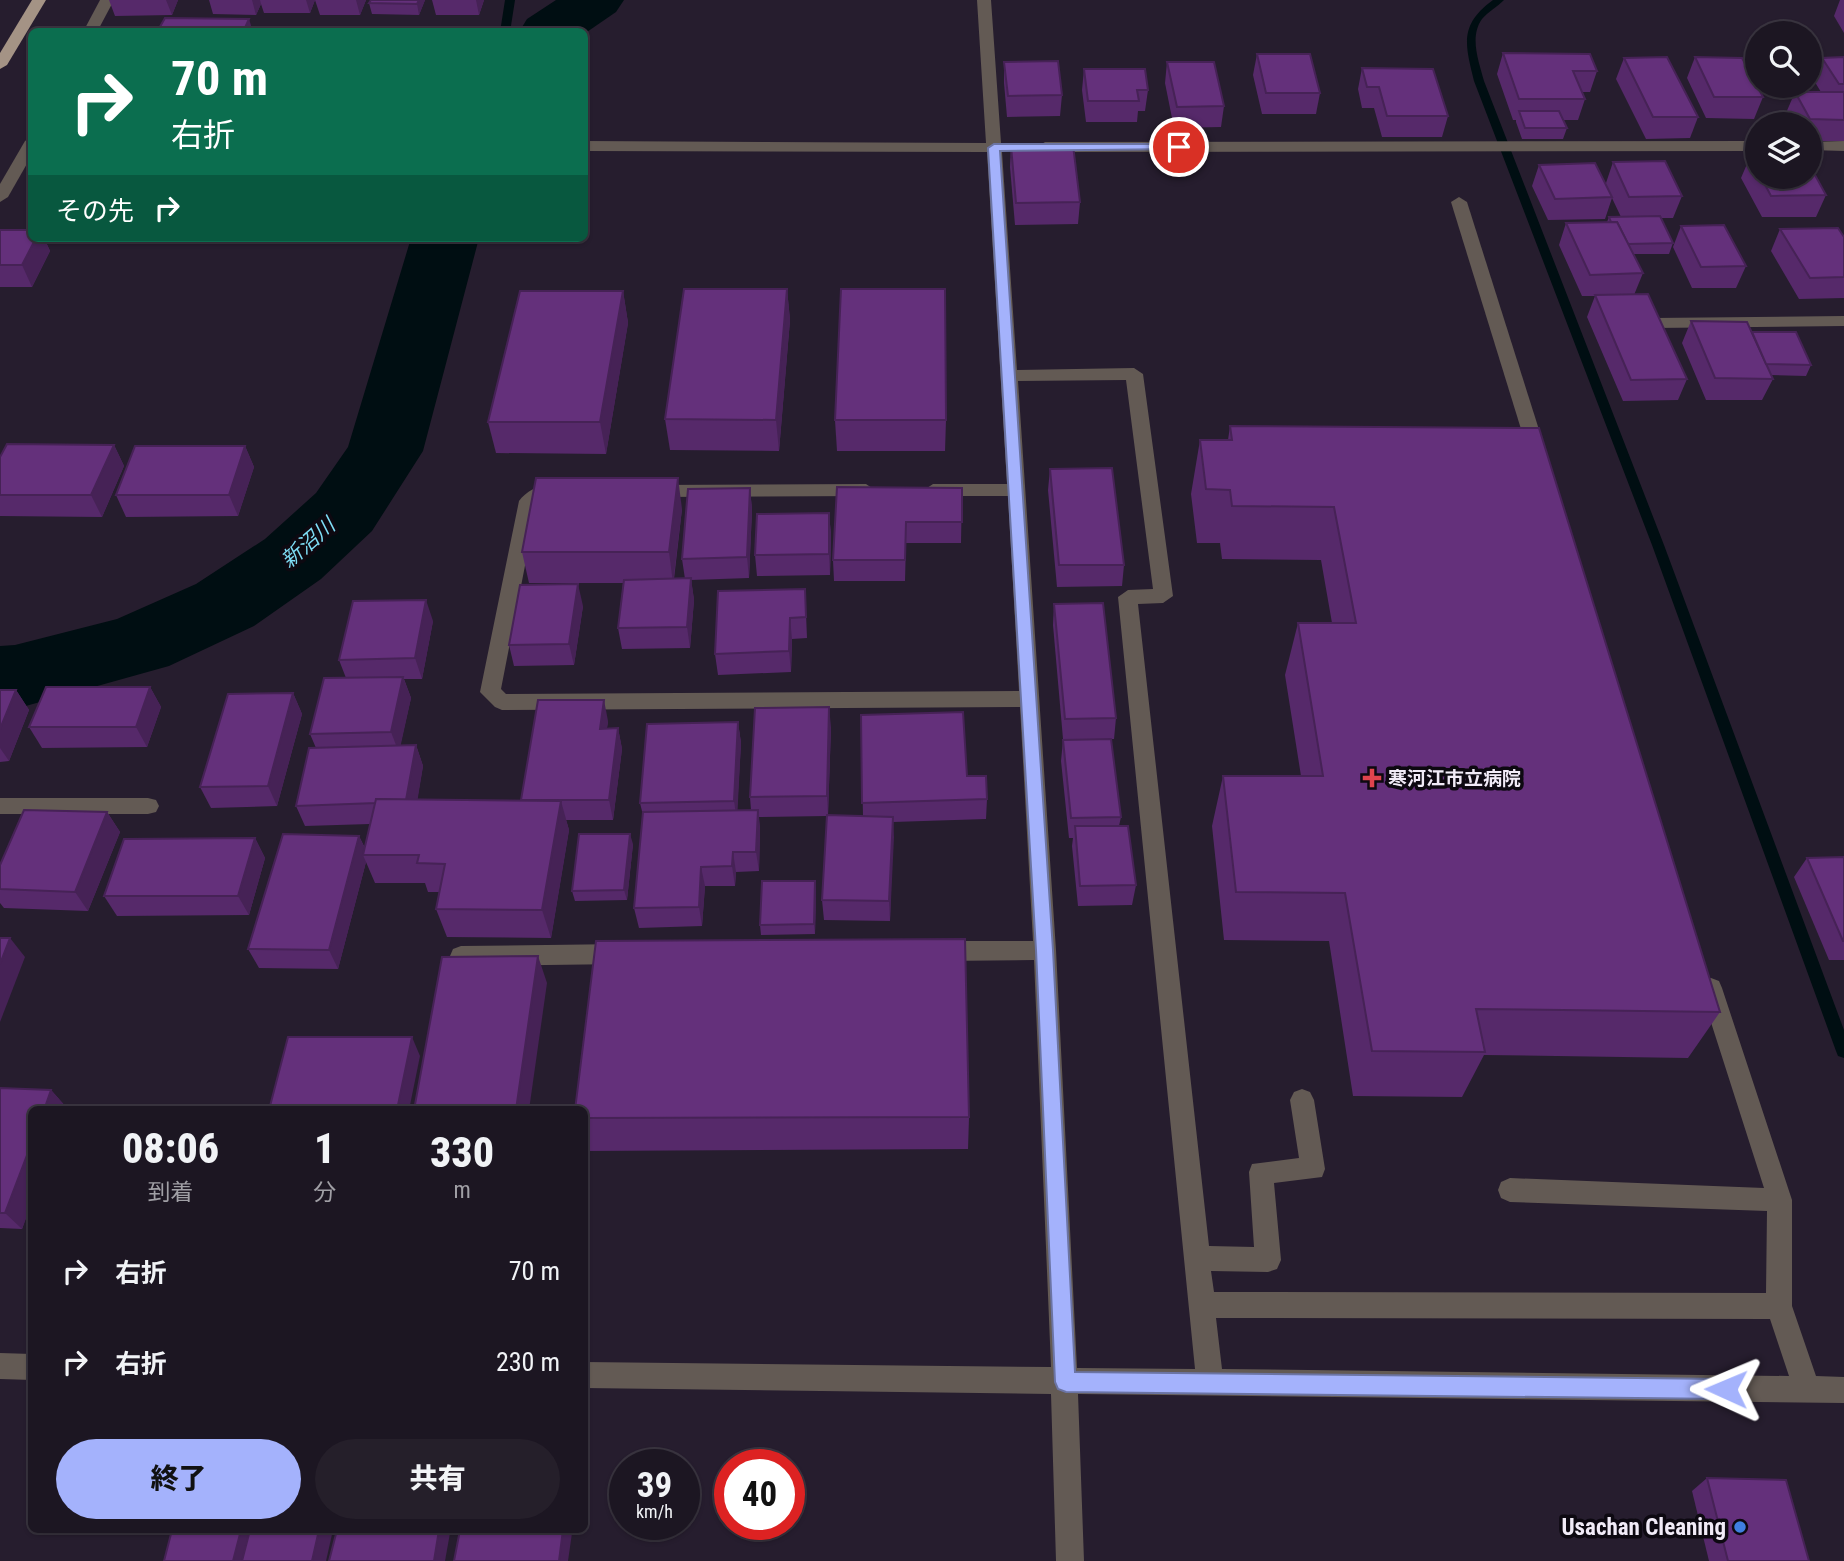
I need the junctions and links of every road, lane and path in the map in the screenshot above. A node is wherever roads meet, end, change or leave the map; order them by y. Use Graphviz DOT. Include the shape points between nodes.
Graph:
graph roads {
  1 [pos="39,0"];
  2 [pos="107,0"];
  3 [pos="984,0"];
  4 [pos="92,28"];
  5 [pos="0,65"];
  6 [pos="588,146"];
  7 [pos="1745,146"];
  8 [pos="1822,146"];
  9 [pos="1844,146"];
  10 [pos="994,148"];
  11 [pos="28,149"];
  12 [pos="0,197"];
  13 [pos="1459,202"];
  14 [pos="1844,321"];
  15 [pos="1653,323"];
  16 [pos="1010,376"];
  17 [pos="1547,482"];
  18 [pos="890,490"];
  19 [pos="918,490"];
  20 [pos="1015,490"];
  21 [pos="571,491"];
  22 [pos="627,491"];
  23 [pos="1028,699"];
  24 [pos="0,806"];
  25 [pos="148,806"];
  26 [pos="1045,950"];
  27 [pos="920,951"];
  28 [pos="642,954"];
  29 [pos="461,956"];
  30 [pos="1702,961"];
  31 [pos="1302,1100"];
  32 [pos="1510,1190"];
  33 [pos="1780,1200"];
  34 [pos="1196,1258"];
  35 [pos="1203,1305"];
  36 [pos="1779,1306"];
  37 [pos="0,1366"];
  38 [pos="28,1367"];
  39 [pos="588,1375"];
  40 [pos="1210,1381"];
  41 [pos="1066,1382"];
  42 [pos="1807,1390"];
  43 [pos="1844,1390"];
  44 [pos="1070,1561"];
  1 -- 5 [label="main road"];
  2 -- 4 [label="street"];
  3 -- 10 [label="street"];
  6 -- 10 [label="street"];
  7 -- 10 [label="street"];
  8 -- 9 [label="street"];
  10 -- 16 [label="street"];
  11 -- 12 [label="street"];
  13 -- 17 [label="street"];
  14 -- 15 [label="street"];
  16 -- 20 [label="street"];
  16 -- 34 [label="street" via="1134,374 1163,596 1128,597"];
  18 -- 22 [label="street"];
  19 -- 20 [label="street"];
  20 -- 23 [label="street"];
  21 -- 23 [label="street" via="544,491 528,501 490,692 502,702"];
  23 -- 26 [label="street"];
  24 -- 25 [label="street"];
  26 -- 27 [label="street"];
  26 -- 41 [label="street"];
  28 -- 29 [label="street"];
  30 -- 33 [label="street"];
  31 -- 34 [label="street" via="1313,1169 1261,1172 1268,1260"];
  32 -- 33 [label="street"];
  33 -- 36 [label="street"];
  34 -- 35 [label="street"];
  35 -- 36 [label="street"];
  35 -- 40 [label="street"];
  36 -- 42 [label="street"];
  37 -- 38 [label="street"];
  39 -- 41 [label="street"];
  40 -- 41 [label="street"];
  40 -- 42 [label="street"];
  41 -- 44 [label="street"];
  42 -- 43 [label="street"];
}
